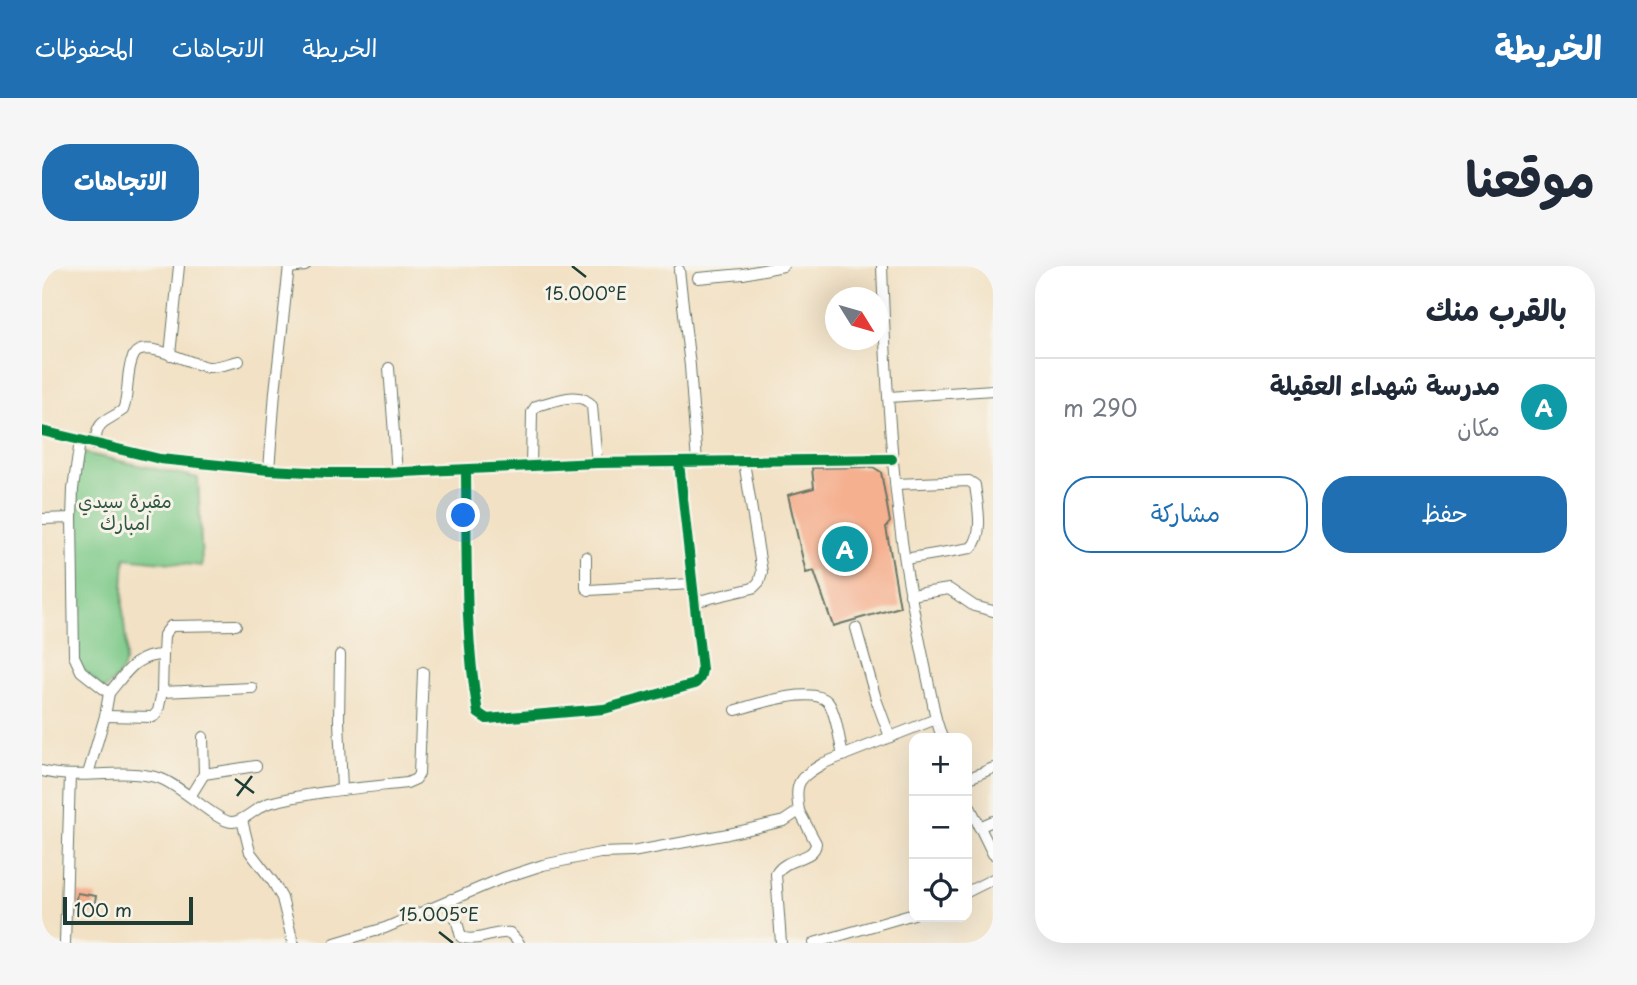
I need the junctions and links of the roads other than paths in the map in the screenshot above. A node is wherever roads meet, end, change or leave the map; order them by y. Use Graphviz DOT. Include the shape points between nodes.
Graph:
graph roads {
  1 [pos="179,266"];
  2 [pos="305,266"];
  3 [pos="783,266"];
  4 [pos="882,266"];
  5 [pos="289,267"];
  6 [pos="679,270"];
  7 [pos="698,278"];
  8 [pos="170,355"];
  9 [pos="239,360"];
  10 [pos="389,368"];
  11 [pos="993,390"];
  12 [pos="889,397"];
  13 [pos="42,431"];
  14 [pos="80,441"];
  15 [pos="94,445"];
  16 [pos="892,459"];
  17 [pos="597,463"];
  18 [pos="679,463"];
  19 [pos="697,463"];
  20 [pos="744,463"];
  21 [pos="531,467"];
  22 [pos="270,470"];
  23 [pos="466,470"];
  24 [pos="397,473"];
  25 [pos="896,484"];
  26 [pos="72,518"];
  27 [pos="42,519"];
  28 [pos="586,557"];
  29 [pos="905,559"];
  30 [pos="691,584"];
  31 [pos="910,595"];
  32 [pos="694,602"];
  33 [pos="993,611"];
  34 [pos="236,625"];
  35 [pos="856,628"];
  36 [pos="163,655"];
  37 [pos="340,655"];
  38 [pos="423,672"];
  39 [pos="252,688"];
  40 [pos="163,692"];
  41 [pos="109,693"];
  42 [pos="736,710"];
  43 [pos="105,716"];
  44 [pos="936,719"];
  45 [pos="940,733"];
  46 [pos="203,737"];
  47 [pos="890,737"];
  48 [pos="843,756"];
  49 [pos="256,766"];
  50 [pos="993,768"];
  51 [pos="42,771"];
  52 [pos="88,774"];
  53 [pos="204,774"];
  54 [pos="70,775"];
  55 [pos="972,777"];
  56 [pos="342,790"];
  57 [pos="191,795"];
  58 [pos="799,811"];
  59 [pos="972,812"];
  60 [pos="242,820"];
  61 [pos="993,821"];
  62 [pos="979,827"];
  63 [pos="993,854"];
  64 [pos="993,880"];
  65 [pos="972,890"];
  66 [pos="451,899"];
  67 [pos="909,915"];
  68 [pos="65,943"];
  69 [pos="293,943"];
  70 [pos="335,943"];
  71 [pos="519,943"];
  72 [pos="781,943"];
  73 [pos="814,943"];
  1 -- 8 [label="street"];
  2 -- 5 [label="street"];
  3 -- 7 [label="street"];
  4 -- 12 [label="street"];
  5 -- 22 [label="street"];
  6 -- 19 [label="street"];
  8 -- 9 [label="street" via="209,368"];
  8 -- 15 [label="street" via="144,348 137,351 123,410 102,422"];
  10 -- 24 [label="street"];
  11 -- 12 [label="street"];
  12 -- 16 [label="street"];
  13 -- 14 [label="street"];
  14 -- 15 [label="street"];
  14 -- 26 [label="street"];
  15 -- 22 [label="street" via="160,459"];
  16 -- 20 [label="street"];
  16 -- 25 [label="street"];
  17 -- 18 [label="street"];
  17 -- 21 [label="street"];
  17 -- 21 [label="street" via="592,406 580,397 536,406"];
  18 -- 19 [label="street"];
  18 -- 30 [label="street"];
  19 -- 20 [label="street"];
  20 -- 32 [label="street" via="762,572 759,582 753,588"];
  21 -- 23 [label="street"];
  22 -- 24 [label="street"];
  23 -- 24 [label="street"];
  23 -- 32 [label="street" via="466,579 481,717 604,709 695,684 702,670"];
  25 -- 29 [label="street"];
  25 -- 29 [label="street" via="969,481 975,485 975,545"];
  26 -- 27 [label="street"];
  26 -- 41 [label="street" via="74,656 81,671"];
  28 -- 30 [label="street" via="589,590"];
  29 -- 31 [label="street"];
  30 -- 32 [label="street"];
  31 -- 33 [label="street" via="949,589 974,606"];
  31 -- 44 [label="street"];
  34 -- 36 [label="street" via="171,626 164,635"];
  35 -- 47 [label="street"];
  36 -- 40 [label="street"];
  36 -- 41 [label="street" via="145,656"];
  37 -- 56 [label="street"];
  38 -- 56 [label="street" via="416,779"];
  39 -- 40 [label="street"];
  40 -- 43 [label="street" via="153,717"];
  41 -- 43 [label="street"];
  42 -- 48 [label="street" via="783,697 820,696 833,713"];
  43 -- 52 [label="street"];
  44 -- 45 [label="street"];
  44 -- 47 [label="street"];
  46 -- 53 [label="street"];
  47 -- 48 [label="street"];
  48 -- 58 [label="street" via="799,781"];
  49 -- 53 [label="street"];
  50 -- 55 [label="street"];
  51 -- 54 [label="street"];
  52 -- 54 [label="street"];
  52 -- 57 [label="street" via="152,777"];
  53 -- 57 [label="street"];
  54 -- 68 [label="street"];
  56 -- 60 [label="street" via="258,807"];
  57 -- 60 [label="street" via="222,820"];
  58 -- 66 [label="street" via="784,821 728,834 543,865"];
  58 -- 72 [label="street" via="816,849 786,862 776,874"];
  59 -- 62 [label="street"];
  60 -- 69 [label="street" via="250,852 282,898"];
  61 -- 62 [label="street"];
  62 -- 63 [label="street"];
  64 -- 65 [label="street"];
  66 -- 70 [label="street" via="385,928"];
  66 -- 71 [label="street" via="461,937 472,941 510,933"];
  67 -- 73 [label="street"];
}
